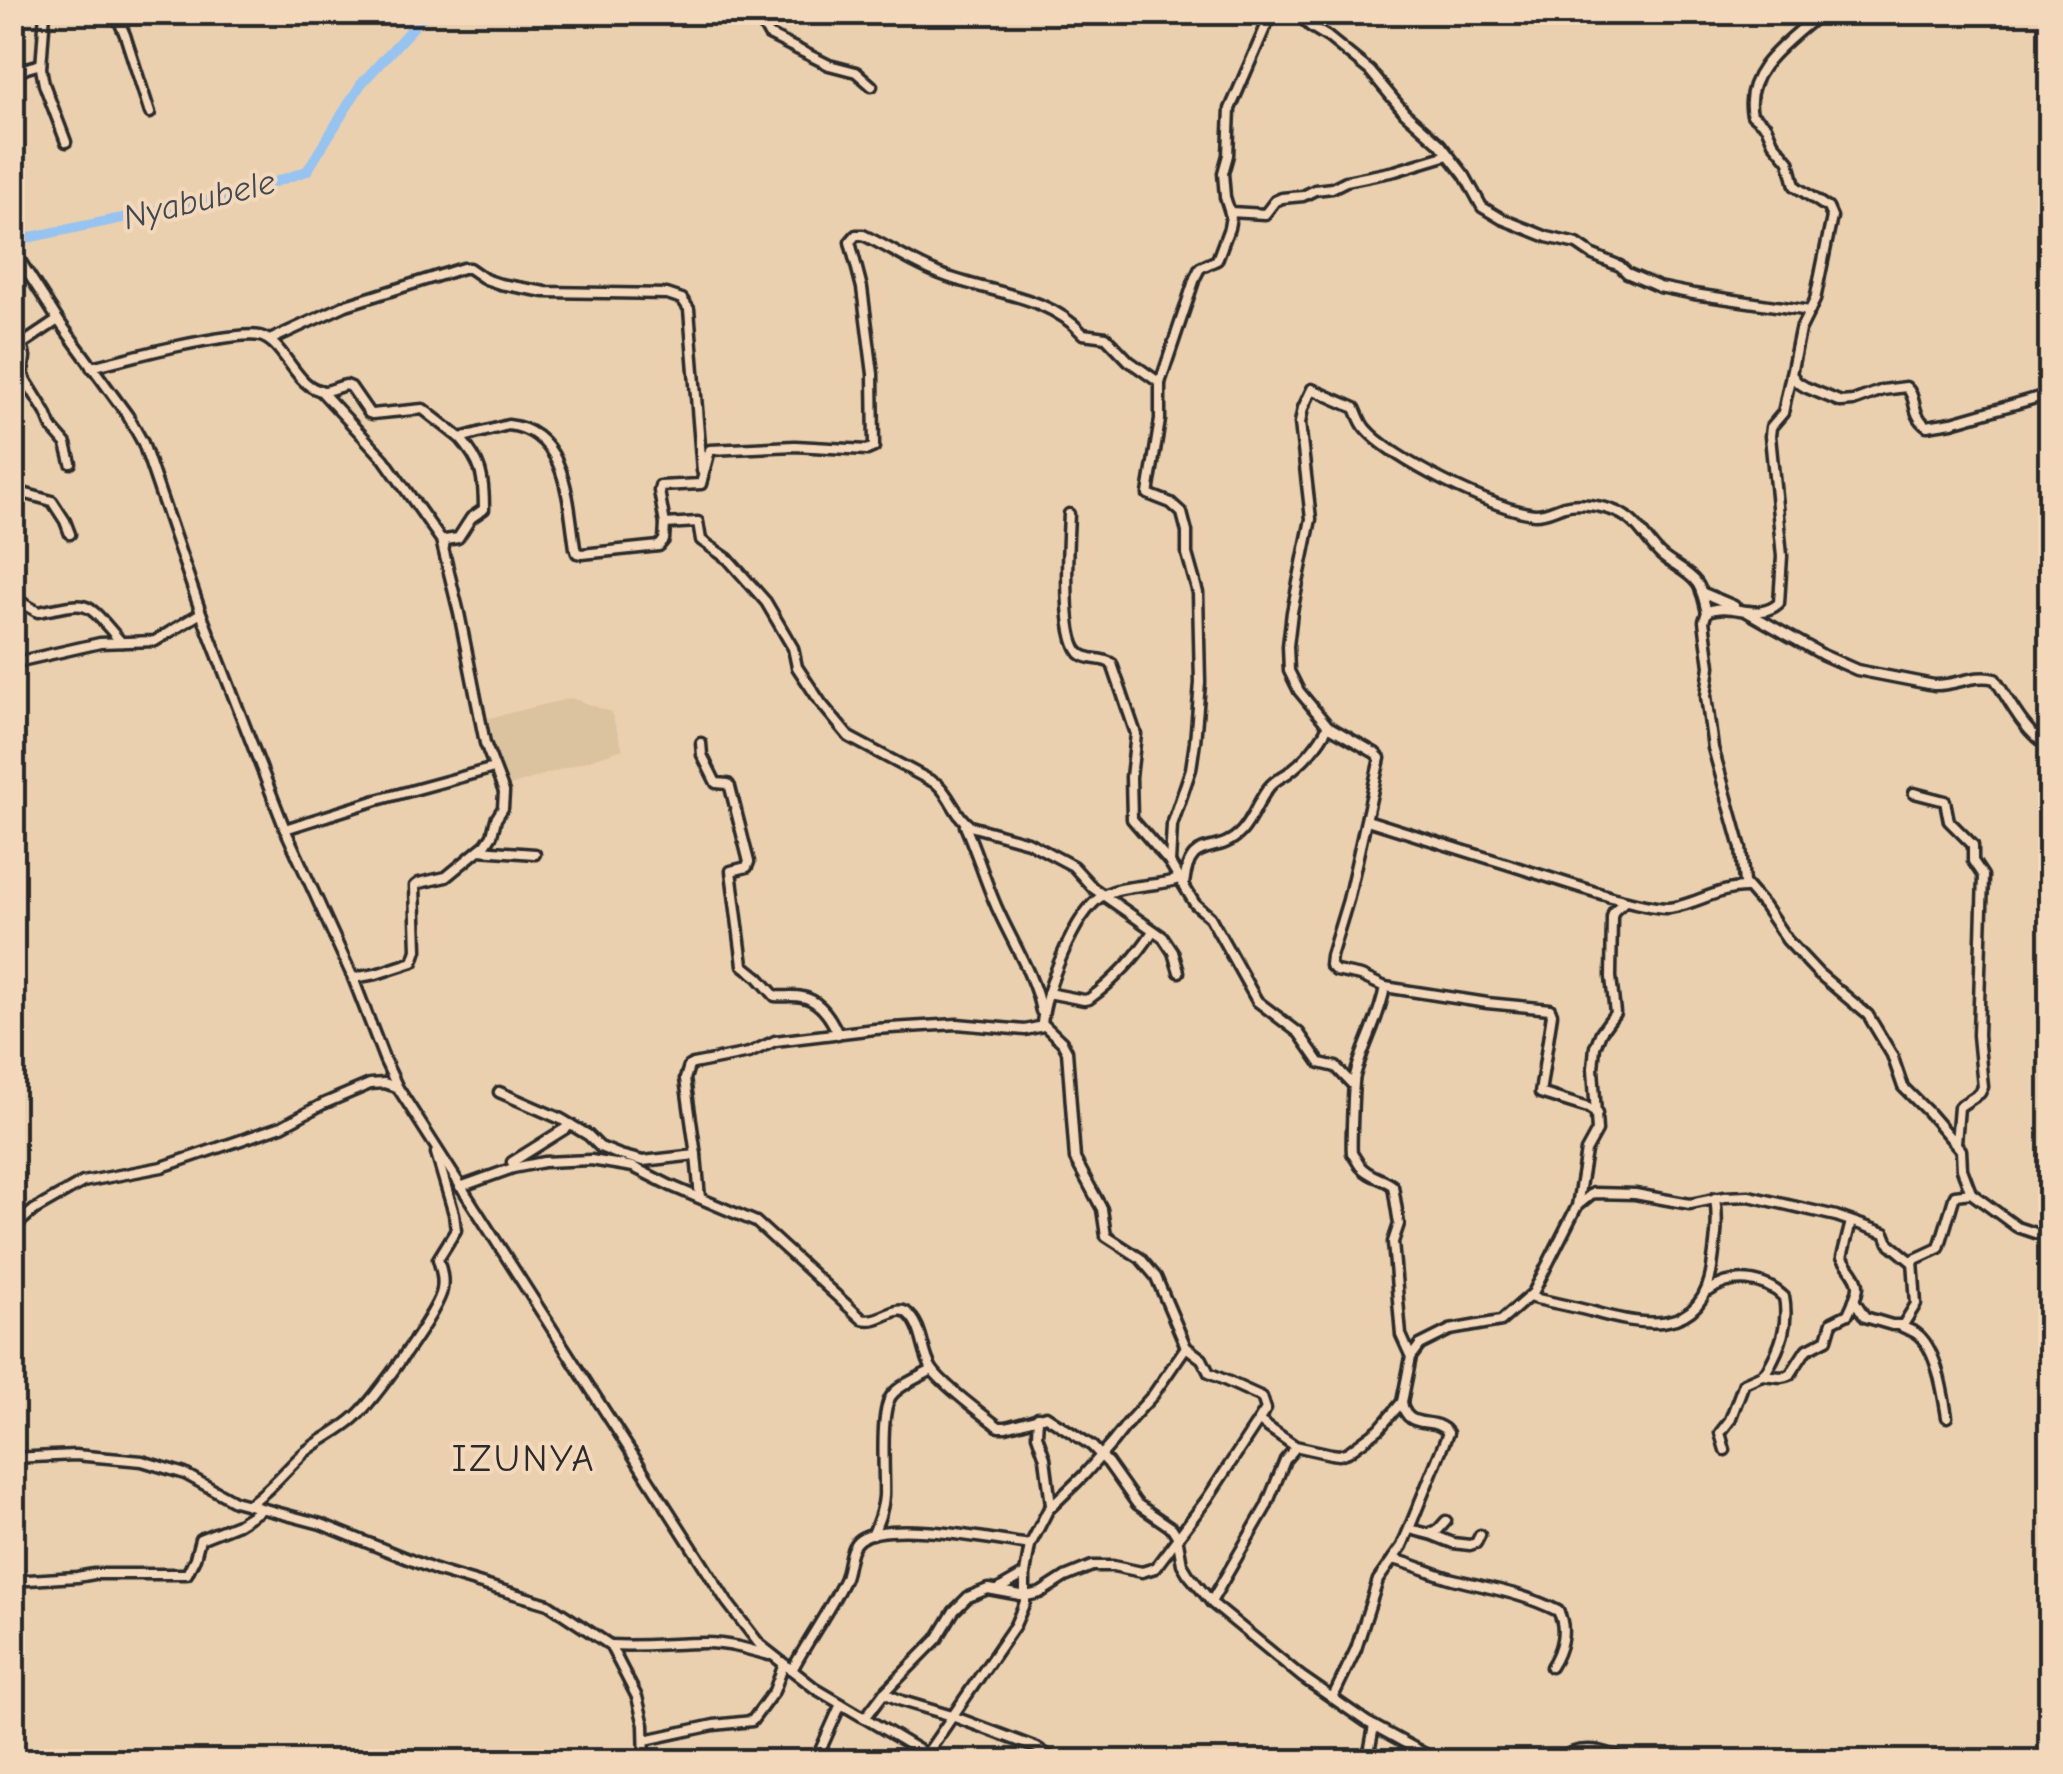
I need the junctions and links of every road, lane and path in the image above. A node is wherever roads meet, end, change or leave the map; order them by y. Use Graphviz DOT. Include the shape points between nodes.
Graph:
graph roads {
  1 [pos="45,12"];
  2 [pos="115,12"];
  3 [pos="764,12"];
  4 [pos="1272,12"];
  5 [pos="1296,12"];
  6 [pos="1822,12"];
  7 [pos="41,64"];
  8 [pos="12,76"];
  9 [pos="872,86"];
  10 [pos="150,113"];
  11 [pos="66,142"];
  12 [pos="1448,155"];
  13 [pos="1230,212"];
  14 [pos="12,248"];
  15 [pos="1810,312"];
  16 [pos="58,320"];
  17 [pos="270,340"];
  18 [pos="22,343"];
  19 [pos="12,351"];
  20 [pos="91,367"];
  21 [pos="1790,374"];
  22 [pos="1160,384"];
  23 [pos="320,390"];
  24 [pos="2050,394"];
  25 [pos="460,438"];
  26 [pos="72,462"];
  27 [pos="703,481"];
  28 [pos="12,490"];
  29 [pos="1069,514"];
  30 [pos="666,524"];
  31 [pos="70,534"];
  32 [pos="444,547"];
  33 [pos="1701,592"];
  34 [pos="12,594"];
  35 [pos="1706,612"];
  36 [pos="1748,612"];
  37 [pos="202,613"];
  38 [pos="121,642"];
  39 [pos="12,663"];
  40 [pos="1328,726"];
  41 [pos="701,743"];
  42 [pos="2050,747"];
  43 [pos="494,768"];
  44 [pos="1914,793"];
  45 [pos="1367,820"];
  46 [pos="964,822"];
  47 [pos="286,828"];
  48 [pos="478,850"];
  49 [pos="534,854"];
  50 [pos="1170,863"];
  51 [pos="1181,881"];
  52 [pos="1747,888"];
  53 [pos="1104,895"];
  54 [pos="1625,900"];
  55 [pos="1153,930"];
  56 [pos="1180,972"];
  57 [pos="353,978"];
  58 [pos="1384,987"];
  59 [pos="1048,993"];
  60 [pos="1043,1022"];
  61 [pos="838,1034"];
  62 [pos="1353,1085"];
  63 [pos="398,1088"];
  64 [pos="499,1092"];
  65 [pos="1597,1114"];
  66 [pos="572,1125"];
  67 [pos="432,1140"];
  68 [pos="1956,1143"];
  69 [pos="696,1156"];
  70 [pos="512,1162"];
  71 [pos="460,1187"];
  72 [pos="1971,1193"];
  73 [pos="700,1198"];
  74 [pos="1715,1198"];
  75 [pos="1577,1206"];
  76 [pos="1851,1222"];
  77 [pos="12,1233"];
  78 [pos="2050,1238"];
  79 [pos="1912,1262"];
  80 [pos="1706,1294"];
  81 [pos="1529,1297"];
  82 [pos="1854,1300"];
  83 [pos="1901,1326"];
  84 [pos="1186,1347"];
  85 [pos="1411,1357"];
  86 [pos="932,1370"];
  87 [pos="1762,1376"];
  88 [pos="1402,1402"];
  89 [pos="1038,1417"];
  90 [pos="1947,1417"];
  91 [pos="1259,1421"];
  92 [pos="1296,1446"];
  93 [pos="1726,1450"];
  94 [pos="1102,1455"];
  95 [pos="12,1458"];
  96 [pos="248,1505"];
  97 [pos="1051,1505"];
  98 [pos="262,1509"];
  99 [pos="1446,1521"];
  100 [pos="1410,1529"];
  101 [pos="1428,1533"];
  102 [pos="873,1534"];
  103 [pos="1480,1534"];
  104 [pos="1178,1536"];
  105 [pos="1030,1545"];
  106 [pos="1393,1559"];
  107 [pos="1025,1574"];
  108 [pos="12,1582"];
  109 [pos="998,1590"];
  110 [pos="1026,1596"];
  111 [pos="1211,1602"];
  112 [pos="610,1645"];
  113 [pos="774,1656"];
  114 [pos="788,1667"];
  115 [pos="1551,1668"];
  116 [pos="884,1692"];
  117 [pos="1333,1697"];
  118 [pos="841,1704"];
  119 [pos="952,1716"];
  120 [pos="866,1718"];
  121 [pos="1374,1726"];
  122 [pos="645,1740"];
  123 [pos="926,1754"];
  124 [pos="1438,1761"];
  125 [pos="645,1762"];
  126 [pos="815,1762"];
  127 [pos="939,1762"];
  128 [pos="1058,1762"];
  129 [pos="1370,1762"];
  130 [pos="1567,1762"];
  131 [pos="1628,1762"];
  1 -- 7 [label="street"];
  2 -- 10 [label="street"];
  3 -- 9 [label="street" via="769,35 856,72"];
  4 -- 13 [label="street" via="1230,109 1223,173"];
  5 -- 12 [label="street" via="1361,62"];
  6 -- 15 [label="street" via="1766,65 1750,94 1752,114 1790,160 1795,186 1831,212"];
  7 -- 8 [label="street"];
  7 -- 11 [label="street"];
  12 -- 13 [label="street" via="1282,198 1265,214"];
  12 -- 15 [label="street" via="1482,206 1502,220 1582,246 1653,285"];
  13 -- 22 [label="street" via="1216,260 1195,278"];
  14 -- 16 [label="street"];
  15 -- 21 [label="street"];
  16 -- 18 [label="street"];
  16 -- 20 [label="street"];
  17 -- 20 [label="street" via="219,338"];
  17 -- 23 [label="street"];
  17 -- 27 [label="street" via="346,305 463,268 533,290 667,294 689,309"];
  18 -- 19 [label="street"];
  18 -- 26 [label="street" via="25,380"];
  20 -- 37 [label="street" via="143,443"];
  21 -- 24 [label="street" via="1841,402 1906,387 1927,426"];
  21 -- 36 [label="street" via="1770,436 1780,596 1775,607"];
  22 -- 27 [label="street" via="1106,338 1082,334 1060,314 934,272 859,234 850,242 873,374 874,447 713,450"];
  22 -- 50 [label="street" via="1148,494 1171,503 1187,532 1198,593 1200,683"];
  23 -- 25 [label="street" via="346,385 372,414 422,408"];
  23 -- 32 [label="street" via="384,459"];
  25 -- 30 [label="street" via="508,425 538,436 563,475 577,553 659,546"];
  25 -- 32 [label="street" via="478,461 484,510"];
  27 -- 30 [label="street" via="660,486"];
  28 -- 31 [label="street" via="52,501"];
  29 -- 50 [label="street" via="1068,610 1075,646 1116,670 1136,734 1132,819"];
  30 -- 46 [label="street" via="698,522 701,540 728,559 771,609 797,667 840,727 862,746 937,784"];
  32 -- 43 [label="street"];
  33 -- 35 [label="street"];
  33 -- 36 [label="street"];
  33 -- 40 [label="street" via="1617,512 1574,505 1531,513 1457,488 1368,432 1354,408 1312,389 1300,423 1311,519 1288,656 1299,691"];
  34 -- 38 [label="street" via="38,612 89,607"];
  35 -- 36 [label="street"];
  35 -- 52 [label="street" via="1713,748"];
  36 -- 42 [label="street" via="1857,670 1934,685 1996,679 2026,727"];
  37 -- 38 [label="street" via="156,640"];
  37 -- 47 [label="street"];
  38 -- 39 [label="street"];
  40 -- 45 [label="street" via="1380,758"];
  40 -- 51 [label="street" via="1269,787 1236,836 1193,854"];
  41 -- 61 [label="street" via="716,783 730,787 750,862 731,871 743,965 775,996 813,1001"];
  43 -- 47 [label="street"];
  43 -- 48 [label="street" via="505,802"];
  44 -- 68 [label="street" via="1945,801 1949,821 1973,845 1972,861 1983,876 1983,1087 1959,1107"];
  45 -- 54 [label="street"];
  45 -- 58 [label="street" via="1330,962"];
  46 -- 53 [label="street" via="1028,842 1073,866"];
  46 -- 60 [label="street" via="1035,988"];
  47 -- 57 [label="street"];
  48 -- 49 [label="street"];
  48 -- 57 [label="street" via="446,877 415,886 413,962"];
  50 -- 51 [label="street"];
  51 -- 53 [label="street"];
  51 -- 62 [label="street" via="1210,917 1257,1001 1299,1033 1320,1063 1336,1067"];
  52 -- 54 [label="street" via="1668,908"];
  52 -- 68 [label="street" via="1806,961 1868,1015 1903,1088"];
  53 -- 55 [label="street"];
  53 -- 59 [label="street" via="1081,921"];
  54 -- 65 [label="street" via="1612,917 1614,1013 1595,1047"];
  55 -- 56 [label="street" via="1170,947"];
  55 -- 59 [label="street" via="1089,998"];
  57 -- 63 [label="street"];
  58 -- 62 [label="street"];
  58 -- 65 [label="street" via="1550,1009 1540,1093"];
  59 -- 60 [label="street"];
  60 -- 61 [label="street" via="1036,1030 957,1024"];
  60 -- 84 [label="street" via="1067,1051 1075,1159 1102,1209 1104,1233 1156,1277"];
  61 -- 69 [label="street" via="775,1041 689,1066"];
  62 -- 85 [label="street" via="1352,1152 1362,1170 1393,1186 1400,1335"];
  63 -- 67 [label="street"];
  63 -- 77 [label="street" via="370,1084 282,1126 162,1167 83,1182 34,1210"];
  64 -- 66 [label="street"];
  65 -- 75 [label="street"];
  66 -- 69 [label="street" via="607,1151 630,1158"];
  66 -- 70 [label="street"];
  67 -- 71 [label="street"];
  67 -- 96 [label="street" via="456,1230 438,1259 441,1295 363,1410"];
  68 -- 72 [label="street"];
  69 -- 73 [label="street"];
  71 -- 73 [label="street" via="513,1168 591,1160 633,1166"];
  71 -- 113 [label="street" via="727,1602"];
  72 -- 78 [label="street" via="2018,1227"];
  72 -- 79 [label="street" via="1956,1194 1939,1248"];
  73 -- 86 [label="street" via="766,1230 862,1319 905,1311 916,1323"];
  74 -- 75 [label="street" via="1690,1204 1593,1193"];
  74 -- 76 [label="street" via="1749,1196"];
  74 -- 80 [label="street" via="1718,1220"];
  75 -- 81 [label="street"];
  76 -- 79 [label="street" via="1884,1232"];
  76 -- 82 [label="street" via="1841,1254 1858,1279"];
  79 -- 83 [label="street" via="1916,1304"];
  80 -- 81 [label="street" via="1689,1313 1661,1323"];
  80 -- 87 [label="street" via="1722,1282 1743,1281 1766,1284 1784,1297 1784,1331"];
  81 -- 85 [label="street" via="1501,1321 1450,1330"];
  82 -- 83 [label="street" via="1865,1317"];
  82 -- 87 [label="street" via="1790,1375"];
  83 -- 90 [label="street" via="1929,1350"];
  84 -- 91 [label="street" via="1209,1373 1262,1397 1266,1409"];
  84 -- 94 [label="street"];
  85 -- 88 [label="street"];
  86 -- 89 [label="street" via="999,1427"];
  86 -- 102 [label="street" via="889,1401 884,1499"];
  87 -- 93 [label="street" via="1744,1383 1720,1433"];
  88 -- 92 [label="street" via="1348,1452"];
  88 -- 100 [label="street" via="1410,1418 1448,1432"];
  89 -- 94 [label="street" via="1052,1418"];
  89 -- 97 [label="street"];
  91 -- 92 [label="street"];
  91 -- 104 [label="street"];
  92 -- 111 [label="street"];
  94 -- 97 [label="street"];
  94 -- 104 [label="street" via="1138,1504"];
  95 -- 96 [label="street" via="75,1454 142,1461"];
  96 -- 98 [label="street"];
  97 -- 105 [label="street"];
  98 -- 108 [label="street" via="200,1539 187,1574"];
  98 -- 112 [label="street" via="548,1604"];
  99 -- 101 [label="street"];
  100 -- 101 [label="street"];
  100 -- 106 [label="street"];
  101 -- 103 [label="street" via="1466,1545"];
  102 -- 105 [label="street" via="938,1532"];
  102 -- 114 [label="street" via="853,1546 845,1580"];
  104 -- 110 [label="street" via="1155,1568 1092,1566"];
  104 -- 111 [label="street" via="1182,1564"];
  105 -- 107 [label="street"];
  106 -- 115 [label="street" via="1558,1612 1561,1645"];
  106 -- 117 [label="street" via="1378,1580"];
  107 -- 109 [label="street"];
  107 -- 110 [label="street"];
  109 -- 110 [label="street"];
  109 -- 116 [label="street" via="961,1602 937,1639"];
  110 -- 119 [label="street" via="1014,1625"];
  111 -- 117 [label="street"];
  112 -- 113 [label="street" via="705,1643"];
  112 -- 122 [label="street" via="637,1698"];
  113 -- 114 [label="street"];
  114 -- 118 [label="street"];
  114 -- 122 [label="street" via="749,1722"];
  116 -- 119 [label="street"];
  116 -- 120 [label="street"];
  117 -- 121 [label="street"];
  118 -- 120 [label="street"];
  118 -- 126 [label="street"];
  119 -- 123 [label="street"];
  119 -- 128 [label="street"];
  120 -- 123 [label="street"];
  121 -- 124 [label="street"];
  121 -- 129 [label="street"];
  122 -- 125 [label="street"];
  123 -- 127 [label="street"];
  130 -- 131 [label="street" via="1570,1753 1588,1749"];
}
